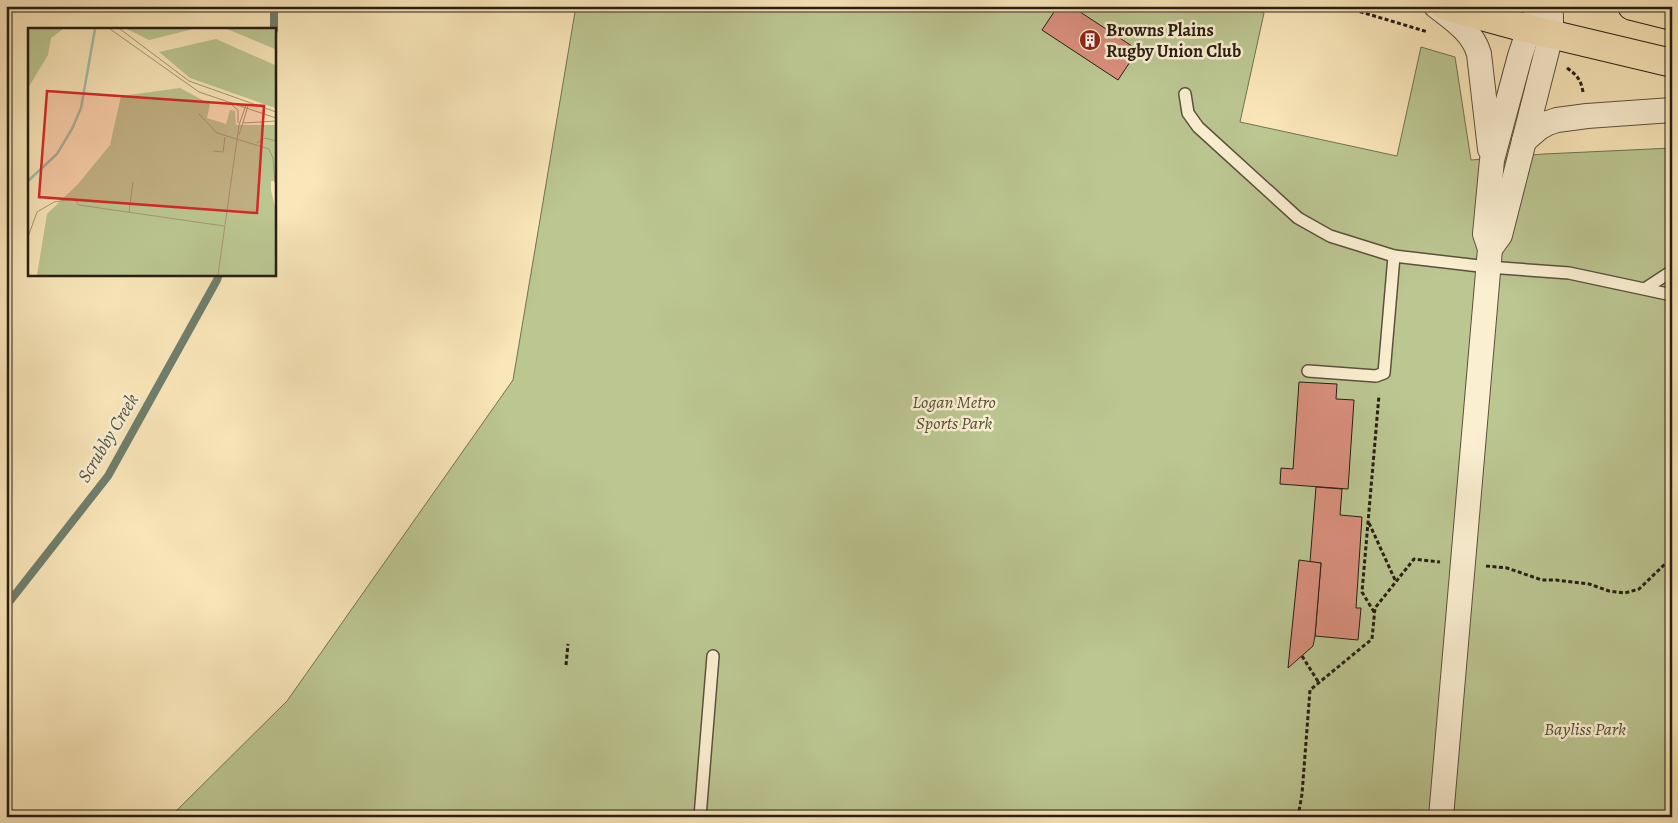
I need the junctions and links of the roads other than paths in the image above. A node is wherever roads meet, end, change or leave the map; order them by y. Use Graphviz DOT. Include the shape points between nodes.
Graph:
graph roads {
  1 [pos="1436,6"];
  2 [pos="1445,6"];
  3 [pos="1550,6"];
  4 [pos="1632,6"];
  5 [pos="1672,16"];
  6 [pos="1540,24"];
  7 [pos="1672,63"];
  8 [pos="1184,94"];
  9 [pos="1672,110"];
  10 [pos="1524,141"];
  11 [pos="1492,160"];
  12 [pos="1394,256"];
  13 [pos="1489,258"];
  14 [pos="1672,270"];
  15 [pos="1646,288"];
  16 [pos="1672,295"];
  17 [pos="1308,371"];
  18 [pos="713,656"];
  19 [pos="700,817"];
  20 [pos="1441,817"];
  1 -- 11 [label="street" via="1460,24 1477,45"];
  2 -- 6 [label="main road"];
  3 -- 6 [label="street"];
  4 -- 5 [label="main road"];
  6 -- 7 [label="main road"];
  6 -- 10 [label="street"];
  6 -- 11 [label="street"];
  8 -- 12 [label="lane" via="1188,113 1198,127 1298,218 1330,236"];
  9 -- 10 [label="street" via="1557,120 1539,128"];
  10 -- 13 [label="street" via="1500,235"];
  11 -- 13 [label="street" via="1485,234"];
  12 -- 13 [label="lane"];
  12 -- 17 [label="lane" via="1384,373 1376,376"];
  13 -- 15 [label="lane"];
  13 -- 20 [label="street"];
  14 -- 15 [label="lane"];
  15 -- 16 [label="lane"];
  18 -- 19 [label="lane"];
}
